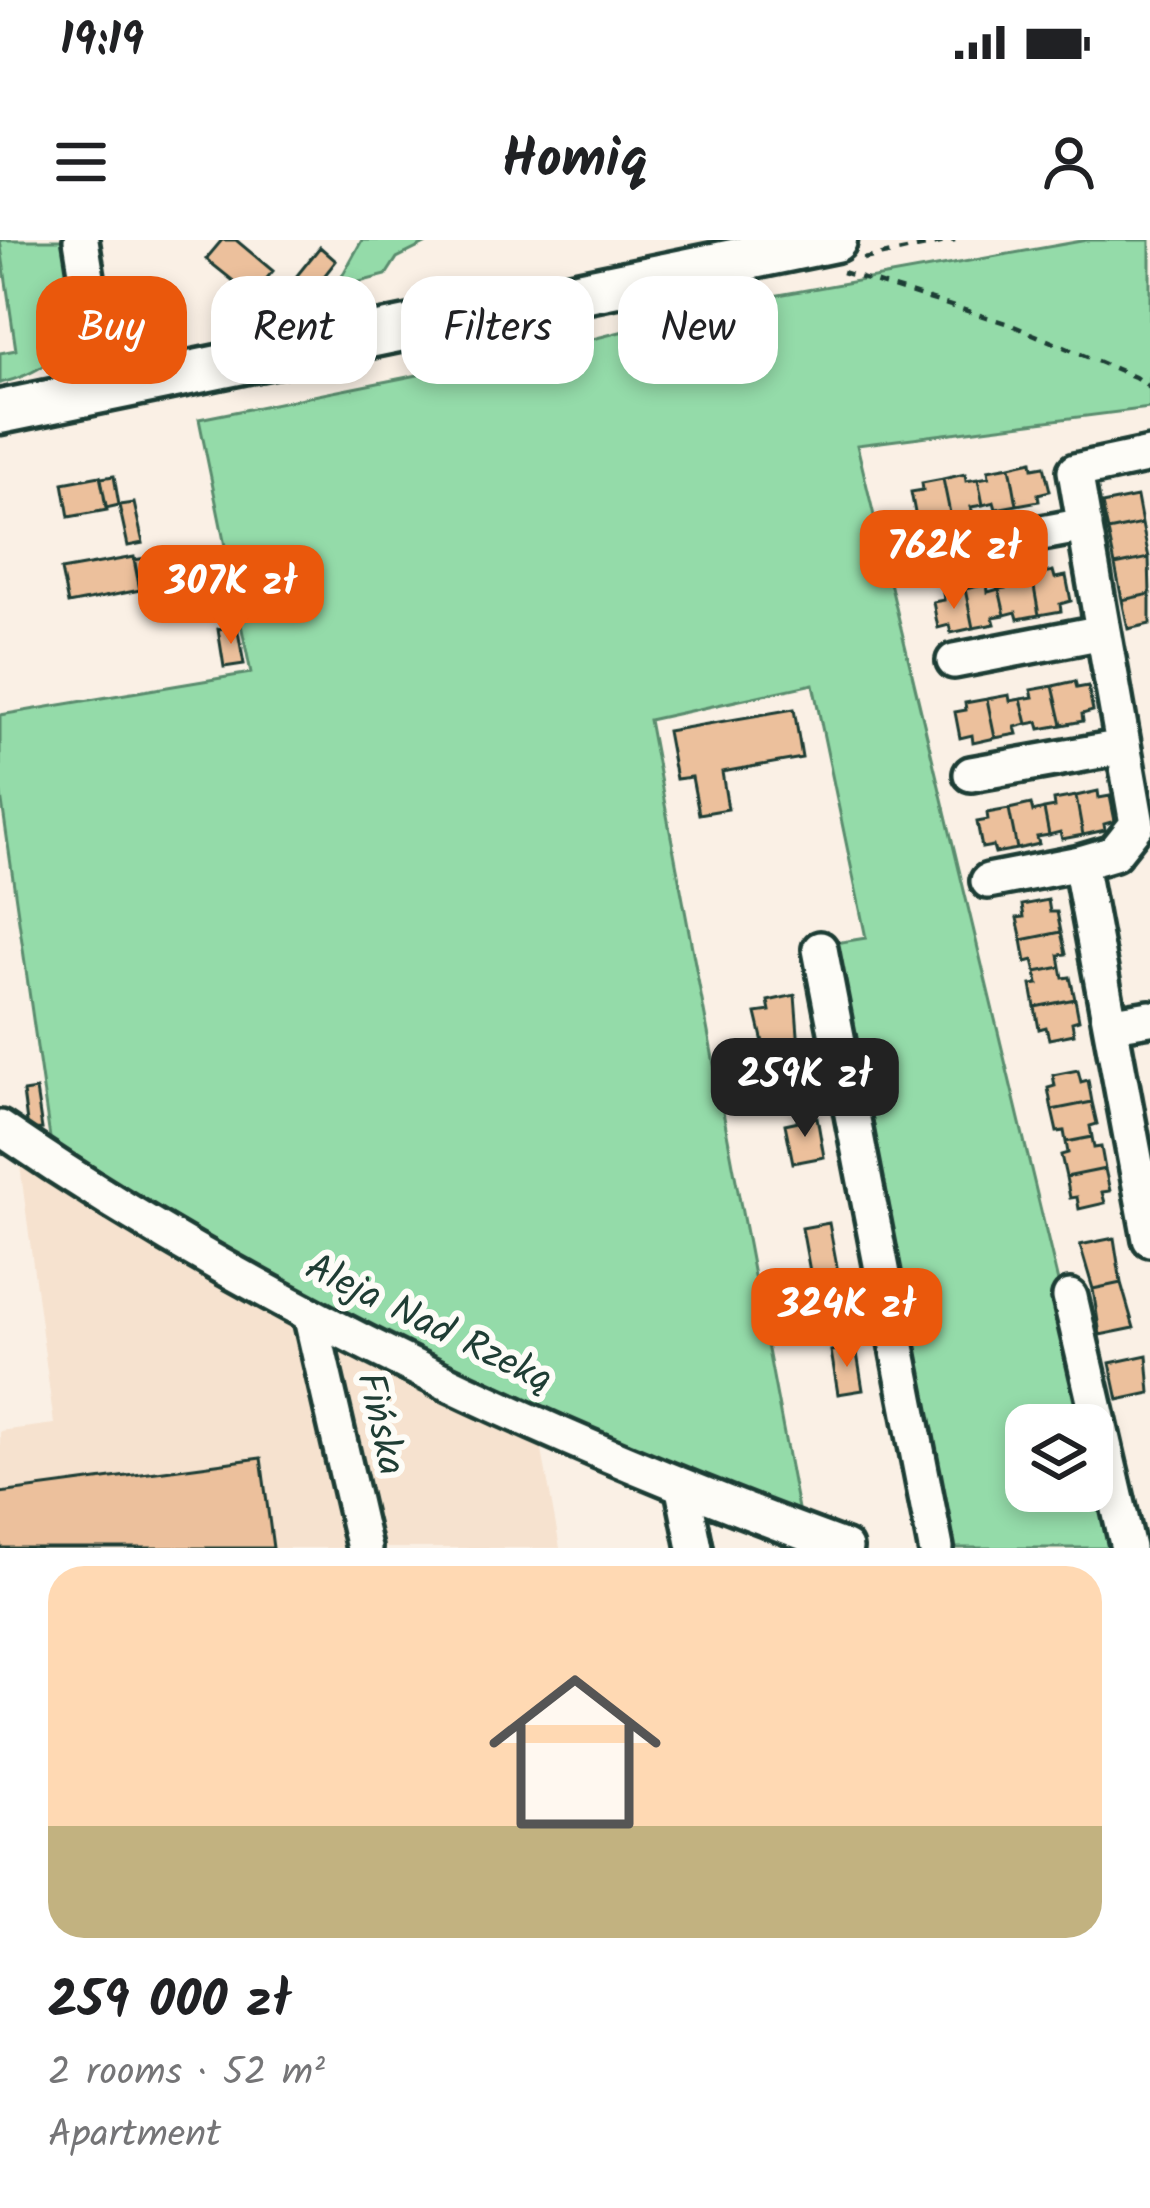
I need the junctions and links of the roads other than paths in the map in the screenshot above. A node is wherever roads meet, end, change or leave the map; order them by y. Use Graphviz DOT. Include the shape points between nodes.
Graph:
graph roads {
  1 [pos="81,240"];
  2 [pos="830,254"];
  3 [pos="105,390"];
  4 [pos="0,412"];
  5 [pos="1150,455"];
  6 [pos="1085,525"];
  7 [pos="929,554"];
  8 [pos="1103,632"];
  9 [pos="954,661"];
  10 [pos="1124,747"];
  11 [pos="971,774"];
  12 [pos="1080,863"];
  13 [pos="988,881"];
  14 [pos="820,949"];
  15 [pos="1150,1018"];
  16 [pos="1113,1024"];
  17 [pos="0,1128"];
  18 [pos="1150,1239"];
  19 [pos="1070,1297"];
  20 [pos="311,1318"];
  21 [pos="683,1489"];
  22 [pos="364,1548"];
  23 [pos="695,1548"];
  24 [pos="845,1548"];
  25 [pos="936,1548"];
  26 [pos="1128,1548"];
  1 -- 3 [label="street"];
  2 -- 3 [label="main road"];
  3 -- 4 [label="main road"];
  5 -- 6 [label="street" via="1075,471"];
  6 -- 7 [label="street"];
  6 -- 8 [label="street"];
  8 -- 9 [label="street"];
  8 -- 10 [label="street"];
  10 -- 11 [label="street"];
  10 -- 12 [label="street" via="1137,824 1114,853"];
  12 -- 13 [label="street"];
  12 -- 16 [label="street"];
  14 -- 25 [label="street"];
  15 -- 16 [label="street"];
  16 -- 18 [label="street"];
  17 -- 20 [label="street, Aleja Nad Rzeką"];
  19 -- 26 [label="street"];
  20 -- 21 [label="street, Aleja Nad Rzeką" via="463,1395"];
  20 -- 22 [label="street, Fińska"];
  21 -- 23 [label="street"];
  21 -- 24 [label="street, Aleja Nad Rzeką"];
}
